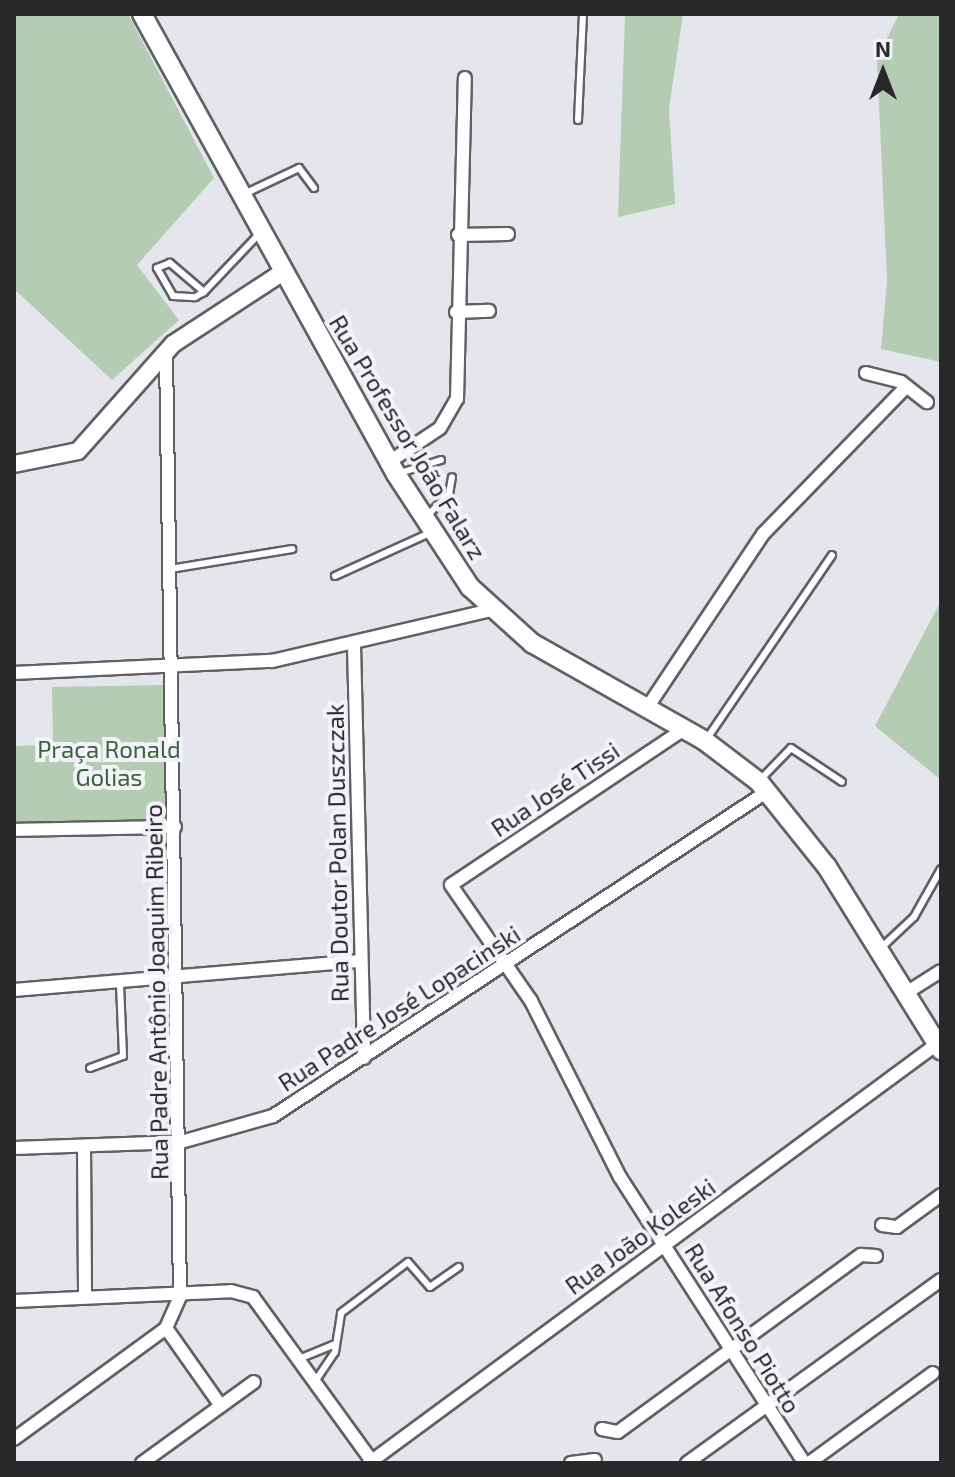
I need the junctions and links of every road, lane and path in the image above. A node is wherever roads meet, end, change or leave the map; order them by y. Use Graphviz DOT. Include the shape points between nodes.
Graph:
graph roads {
  1 [pos="142,14"];
  2 [pos="583,14"];
  3 [pos="465,78"];
  4 [pos="578,120"];
  5 [pos="314,188"];
  6 [pos="241,195"];
  7 [pos="261,232"];
  8 [pos="508,234"];
  9 [pos="458,235"];
  10 [pos="283,272"];
  11 [pos="204,292"];
  12 [pos="489,311"];
  13 [pos="456,312"];
  14 [pos="166,351"];
  15 [pos="866,373"];
  16 [pos="907,386"];
  17 [pos="927,402"];
  18 [pos="441,460"];
  19 [pos="14,464"];
  20 [pos="392,468"];
  21 [pos="452,477"];
  22 [pos="428,526"];
  23 [pos="292,549"];
  24 [pos="832,555"];
  25 [pos="170,569"];
  26 [pos="335,576"];
  27 [pos="491,610"];
  28 [pos="354,646"];
  29 [pos="172,670"];
  30 [pos="14,673"];
  31 [pos="647,708"];
  32 [pos="684,729"];
  33 [pos="705,741"];
  34 [pos="842,782"];
  35 [pos="764,787"];
  36 [pos="175,827"];
  37 [pos="14,830"];
  38 [pos="941,869"];
  39 [pos="451,885"];
  40 [pos="879,949"];
  41 [pos="361,961"];
  42 [pos="506,964"];
  43 [pos="941,971"];
  44 [pos="178,979"];
  45 [pos="120,984"];
  46 [pos="14,990"];
  47 [pos="906,993"];
  48 [pos="939,1047"];
  49 [pos="364,1058"];
  50 [pos="90,1068"];
  51 [pos="181,1142"];
  52 [pos="84,1147"];
  53 [pos="14,1148"];
  54 [pos="941,1195"];
  55 [pos="882,1225"];
  56 [pos="665,1245"];
  57 [pos="876,1256"];
  58 [pos="459,1267"];
  59 [pos="941,1280"];
  60 [pos="85,1295"];
  61 [pos="180,1296"];
  62 [pos="14,1301"];
  63 [pos="166,1328"];
  64 [pos="336,1342"];
  65 [pos="732,1346"];
  66 [pos="301,1358"];
  67 [pos="933,1373"];
  68 [pos="316,1380"];
  69 [pos="254,1382"];
  70 [pos="221,1406"];
  71 [pos="765,1407"];
  72 [pos="602,1429"];
  73 [pos="14,1439"];
  74 [pos="595,1460"];
  75 [pos="371,1462"];
  76 [pos="142,1463"];
  77 [pos="571,1463"];
  78 [pos="687,1463"];
  79 [pos="807,1463"];
  1 -- 6 [label="main road, Rua Professor João Falarz"];
  2 -- 4 [label="lane"];
  3 -- 9 [label="street"];
  5 -- 6 [label="lane" via="304,171 292,169"];
  6 -- 7 [label="main road, Rua Professor João Falarz"];
  7 -- 10 [label="main road, Rua Professor João Falarz"];
  7 -- 11 [label="lane"];
  8 -- 9 [label="street"];
  9 -- 13 [label="street"];
  10 -- 14 [label="street"];
  10 -- 20 [label="main road, Rua Professor João Falarz"];
  11 -- 11 [label="lane" via="170,263 157,268 173,296"];
  12 -- 13 [label="street"];
  13 -- 20 [label="street" via="460,371 451,415"];
  14 -- 19 [label="street" via="91,441 62,458"];
  14 -- 25 [label="street, Rua Padre Antônio Joaquim Ribeiro"];
  15 -- 16 [label="street"];
  16 -- 17 [label="street"];
  16 -- 31 [label="street" via="763,534"];
  18 -- 20 [label="lane"];
  20 -- 22 [label="main road, Rua Professor João Falarz"];
  21 -- 22 [label="lane" via="449,494"];
  22 -- 26 [label="lane"];
  22 -- 27 [label="main road, Rua Professor João Falarz"];
  23 -- 25 [label="lane"];
  24 -- 33 [label="lane"];
  25 -- 29 [label="street, Rua Padre Antônio Joaquim Ribeiro"];
  27 -- 28 [label="street"];
  27 -- 31 [label="main road, Rua Professor João Falarz" via="532,643"];
  28 -- 29 [label="street"];
  28 -- 41 [label="street, Rua Doutor Polan Duszczak"];
  29 -- 30 [label="street"];
  29 -- 36 [label="street, Rua Padre Antônio Joaquim Ribeiro"];
  31 -- 32 [label="main road, Rua Professor João Falarz"];
  32 -- 33 [label="main road, Rua Professor João Falarz"];
  32 -- 39 [label="street, Rua José Tissi"];
  33 -- 35 [label="main road, Rua Professor João Falarz"];
  34 -- 35 [label="lane" via="784,748"];
  35 -- 40 [label="main road, Rua Professor João Falarz"];
  35 -- 42 [label="street, Rua Padre José Lopacinski"];
  36 -- 37 [label="street"];
  36 -- 44 [label="street, Rua Padre Antônio Joaquim Ribeiro"];
  38 -- 40 [label="lane" via="914,917"];
  39 -- 42 [label="street, Rua Afonso Piotto"];
  40 -- 47 [label="main road, Rua Professor João Falarz"];
  41 -- 44 [label="street"];
  41 -- 49 [label="street, Rua Doutor Polan Duszczak"];
  42 -- 49 [label="street, Rua Padre José Lopacinski"];
  42 -- 56 [label="street, Rua Afonso Piotto" via="542,1019 620,1177"];
  43 -- 47 [label="street"];
  44 -- 45 [label="street"];
  44 -- 51 [label="street, Rua Padre Antônio Joaquim Ribeiro"];
  45 -- 46 [label="street"];
  45 -- 50 [label="lane" via="123,1056"];
  47 -- 48 [label="main road, Rua Professor João Falarz"];
  48 -- 56 [label="street, Rua João Koleski"];
  49 -- 51 [label="street, Rua Padre José Lopacinski" via="273,1116"];
  51 -- 52 [label="street, Rua Padre José Lopacinski"];
  51 -- 61 [label="street, Rua Padre Antônio Joaquim Ribeiro"];
  52 -- 53 [label="street, Rua Padre José Lopacinski"];
  52 -- 60 [label="street"];
  54 -- 55 [label="street" via="897,1227"];
  56 -- 65 [label="street, Rua Afonso Piotto"];
  56 -- 75 [label="street, Rua João Koleski"];
  57 -- 65 [label="street" via="861,1255"];
  58 -- 64 [label="lane" via="430,1287 408,1262 341,1313"];
  59 -- 71 [label="street"];
  60 -- 61 [label="street"];
  60 -- 62 [label="street"];
  61 -- 63 [label="street"];
  61 -- 66 [label="street" via="231,1291 253,1297"];
  63 -- 70 [label="street"];
  63 -- 73 [label="street"];
  64 -- 66 [label="lane"];
  64 -- 68 [label="lane"];
  65 -- 71 [label="street, Rua Afonso Piotto"];
  65 -- 72 [label="street" via="618,1432"];
  66 -- 68 [label="street"];
  67 -- 79 [label="street"];
  68 -- 75 [label="street"];
  69 -- 70 [label="street"];
  70 -- 76 [label="street"];
  71 -- 78 [label="street"];
  71 -- 79 [label="street, Rua Afonso Piotto"];
  74 -- 77 [label="street"];
}
